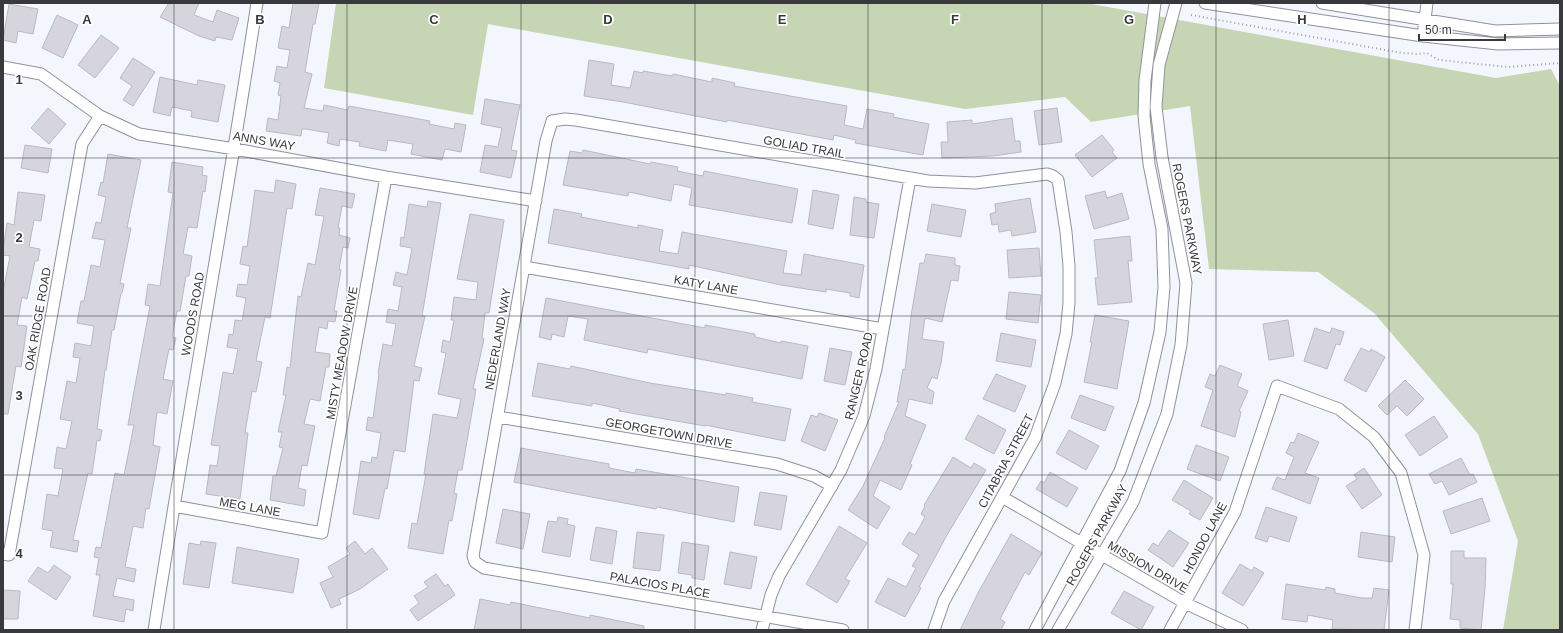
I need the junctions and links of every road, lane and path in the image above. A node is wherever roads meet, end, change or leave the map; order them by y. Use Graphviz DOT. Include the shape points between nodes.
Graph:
graph roads {
  1 [pos="257,3"];
  2 [pos="1155,3"];
  3 [pos="1176,3"];
  4 [pos="1205,3"];
  5 [pos="1322,3"];
  6 [pos="1427,3"];
  7 [pos="1191,15"];
  8 [pos="1425,19"];
  9 [pos="1560,29"];
  10 [pos="1423,36"];
  11 [pos="1560,43"];
  12 [pos="1560,63"];
  13 [pos="3,67"];
  14 [pos="100,116"];
  15 [pos="552,121"];
  16 [pos="235,149"];
  17 [pos="1053,176"];
  18 [pos="386,177"];
  19 [pos="910,178"];
  20 [pos="536,201"];
  21 [pos="524,267"];
  22 [pos="883,329"];
  23 [pos="498,417"];
  24 [pos="832,486"];
  25 [pos="1002,497"];
  26 [pos="174,506"];
  27 [pos="322,534"];
  28 [pos="1081,542"];
  29 [pos="6,554"];
  30 [pos="1102,555"];
  31 [pos="475,562"];
  32 [pos="1184,603"];
  33 [pos="765,617"];
  34 [pos="154,630"];
  35 [pos="762,630"];
  36 [pos="844,630"];
  37 [pos="934,630"];
  38 [pos="1035,630"];
  39 [pos="1058,630"];
  40 [pos="1170,630"];
  41 [pos="1242,630"];
  42 [pos="1415,630"];
  1 -- 16 [label="street, WOODS ROAD"];
  2 -- 28 [label="street, ROGERS PARKWAY" via="1145,80 1144,116 1149,164 1162,229 1164,287 1160,332 1144,403 1130,448"];
  3 -- 30 [label="street, ROGERS PARKWAY" via="1158,65 1156,108 1162,157 1186,283 1181,345 1167,414 1133,502"];
  4 -- 10 [label="street"];
  5 -- 8 [label="street"];
  6 -- 8 [label="street"];
  7 -- 12 [label="path" via="1402,53 1427,53 1439,60 1508,67"];
  8 -- 9 [label="street" via="1495,31"];
  8 -- 10 [label="street"];
  10 -- 11 [label="street" via="1498,44"];
  13 -- 14 [label="street, ANNS WAY" via="41,74"];
  14 -- 16 [label="street, ANNS WAY" via="139,134"];
  14 -- 29 [label="street, OAK RIDGE ROAD" via="82,144"];
  15 -- 19 [label="street, GOLIAD TRAIL" via="576,120"];
  15 -- 20 [label="street, NEDERLAND WAY"];
  16 -- 18 [label="street, ANNS WAY"];
  16 -- 26 [label="street, WOODS ROAD"];
  17 -- 19 [label="street, GOLIAD TRAIL" via="1047,174 960,184"];
  17 -- 25 [label="street, CITABRIA STREET" via="1059,186 1069,266 1066,334 1056,383 1046,410 1035,438"];
  18 -- 20 [label="street, ANNS WAY"];
  18 -- 27 [label="street, MISTY MEADOW DRIVE"];
  19 -- 22 [label="street, RANGER ROAD"];
  20 -- 21 [label="street, NEDERLAND WAY"];
  21 -- 22 [label="street, KATY LANE"];
  21 -- 23 [label="street, NEDERLAND WAY"];
  22 -- 24 [label="street, RANGER ROAD" via="864,416 849,455"];
  23 -- 24 [label="street, GEORGETOWN DRIVE" via="777,464 814,476"];
  23 -- 31 [label="street, NEDERLAND WAY" via="473,556"];
  24 -- 33 [label="street, RANGER ROAD" via="780,576"];
  25 -- 28 [label="street, MISSION DRIVE"];
  25 -- 37 [label="street, CITABRIA STREET" via="944,601"];
  26 -- 27 [label="street, MEG LANE"];
  26 -- 34 [label="street, WOODS ROAD"];
  28 -- 30 [label="street, MISSION DRIVE"];
  28 -- 38 [label="street, ROGERS PARKWAY"];
  30 -- 32 [label="street, MISSION DRIVE"];
  30 -- 39 [label="street, ROGERS PARKWAY"];
  31 -- 33 [label="street, PALACIOS PLACE" via="484,568"];
  32 -- 40 [label="street, HONDO LANE"];
  32 -- 41 [label="street, MISSION DRIVE"];
  32 -- 42 [label="street, HONDO LANE" via="1235,512 1277,386 1339,409 1374,437 1401,473 1424,555"];
  33 -- 35 [label="street, RANGER ROAD"];
  33 -- 36 [label="street, PALACIOS PLACE"];
}
